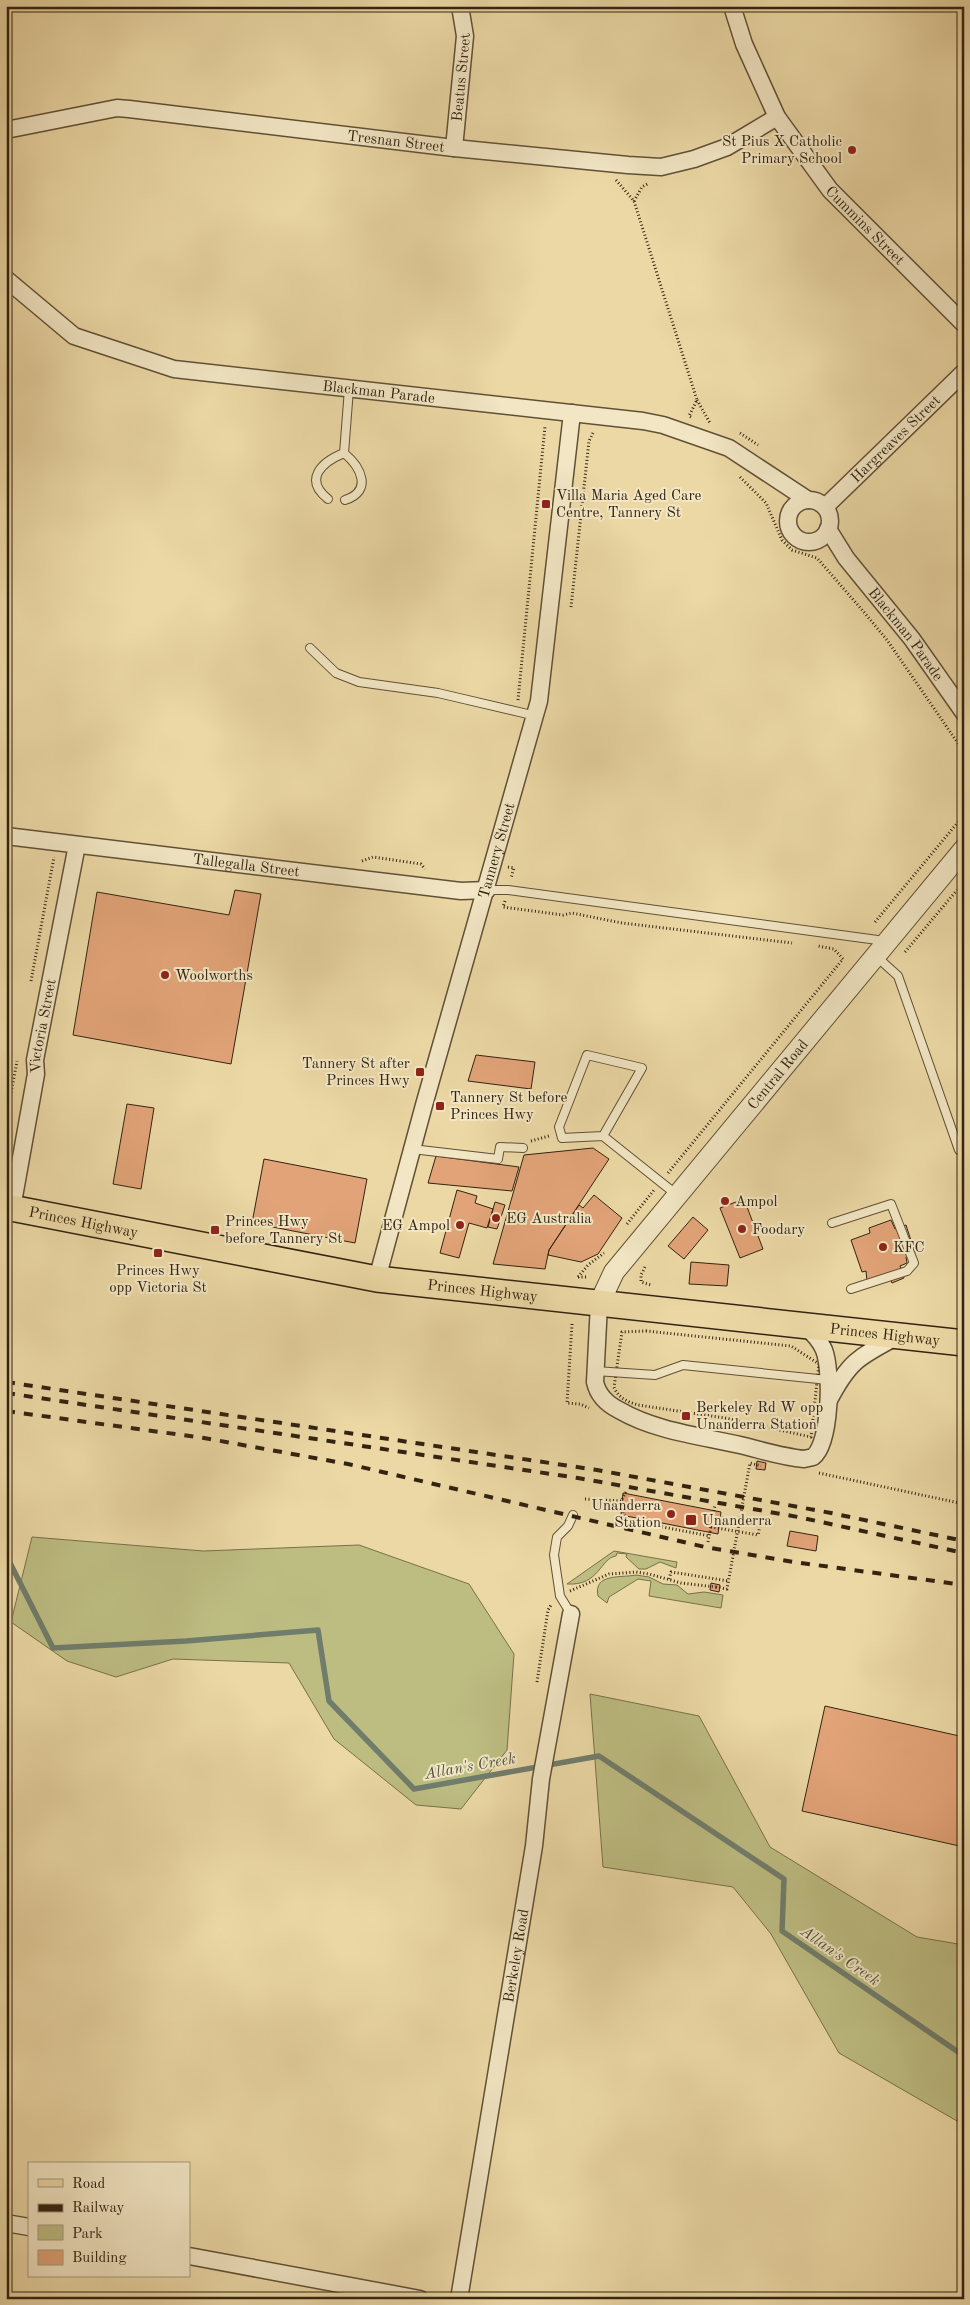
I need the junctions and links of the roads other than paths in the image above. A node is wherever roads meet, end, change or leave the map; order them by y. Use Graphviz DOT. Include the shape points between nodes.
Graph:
graph roads {
  1 [pos="460,6"];
  2 [pos="732,6"];
  3 [pos="777,117"];
  4 [pos="6,130"];
  5 [pos="454,148"];
  6 [pos="6,279"];
  7 [pos="964,324"];
  8 [pos="964,372"];
  9 [pos="348,389"];
  10 [pos="572,412"];
  11 [pos="344,453"];
  12 [pos="765,473"];
  13 [pos="328,499"];
  14 [pos="345,500"];
  15 [pos="808,500"];
  16 [pos="825,507"];
  17 [pos="791,511"];
  18 [pos="823,534"];
  19 [pos="310,648"];
  20 [pos="964,713"];
  21 [pos="536,716"];
  22 [pos="6,836"];
  23 [pos="78,845"];
  24 [pos="964,849"];
  25 [pos="487,890"];
  26 [pos="881,948"];
  27 [pos="604,1136"];
  28 [pos="523,1148"];
  29 [pos="412,1149"];
  30 [pos="959,1150"];
  31 [pos="678,1195"];
  32 [pos="9,1207"];
  33 [pos="832,1223"];
  34 [pos="377,1279"];
  35 [pos="851,1289"];
  36 [pos="599,1304"];
  37 [pos="805,1326"];
  38 [pos="898,1336"];
  39 [pos="964,1343"];
  40 [pos="595,1371"];
  41 [pos="823,1379"];
  42 [pos="829,1400"];
  43 [pos="573,1515"];
  44 [pos="571,1614"];
  45 [pos="6,2223"];
  46 [pos="28,2227"];
  47 [pos="190,2256"];
  48 [pos="420,2299"];
  49 [pos="459,2299"];
  1 -- 5 [label="street, Beatus Street" via="465,36"];
  2 -- 3 [label="street, Cummins Street" via="744,44"];
  3 -- 5 [label="street, Tresnan Street" via="727,147 661,167"];
  3 -- 7 [label="street, Cummins Street" via="830,190"];
  4 -- 5 [label="street, Tresnan Street" via="129,108"];
  6 -- 9 [label="street, Blackman Parade" via="82,340 174,369"];
  8 -- 16 [label="street, Hargreaves Street"];
  9 -- 10 [label="street, Blackman Parade"];
  9 -- 11 [label="lane"];
  10 -- 12 [label="street, Blackman Parade" via="663,425 729,448"];
  10 -- 21 [label="street, Tannery Street"];
  11 -- 13 [label="lane" via="330,459 318,471 316,482 319,492"];
  11 -- 14 [label="lane" via="356,463 362,488 355,497"];
  12 -- 15 [label="street, Blackman Parade"];
  12 -- 17 [label="street, Blackman Parade"];
  15 -- 16 [label="street"];
  15 -- 17 [label="street" via="798,503"];
  16 -- 18 [label="street" via="830,517"];
  17 -- 18 [label="street" via="789,522 792,532 806,541"];
  18 -- 20 [label="street, Blackman Parade" via="912,639"];
  19 -- 21 [label="lane" via="336,673 359,682 438,693"];
  21 -- 25 [label="street, Tannery Street"];
  22 -- 23 [label="street, Tallegalla Street"];
  23 -- 25 [label="street, Tallegalla Street" via="462,891"];
  23 -- 32 [label="street, Victoria Street"];
  24 -- 26 [label="street, Central Road"];
  25 -- 26 [label="lane" via="508,890"];
  25 -- 29 [label="street, Tannery Street"];
  26 -- 30 [label="lane" via="898,976"];
  26 -- 31 [label="street, Central Road"];
  27 -- 27 [label="lane" via="562,1138 559,1127 587,1055 642,1068"];
  27 -- 31 [label="lane"];
  28 -- 29 [label="lane" via="500,1147 498,1159"];
  29 -- 34 [label="street, Tannery Street"];
  31 -- 36 [label="street, Central Road" via="614,1272"];
  32 -- 34 [label="main road, Princes Highway"];
  33 -- 35 [label="lane" via="891,1204 914,1263 907,1271"];
  34 -- 36 [label="main road, Princes Highway"];
  36 -- 37 [label="main road, Princes Highway"];
  36 -- 40 [label="street"];
  37 -- 38 [label="main road, Princes Highway"];
  37 -- 41 [label="street" via="824,1349 827,1362"];
  38 -- 39 [label="main road, Princes Highway"];
  38 -- 42 [label="street" via="855,1361"];
  40 -- 41 [label="lane" via="656,1375 683,1365"];
  40 -- 42 [label="street" via="596,1388 603,1399 647,1423 799,1459 813,1457 819,1450"];
  41 -- 42 [label="street"];
  43 -- 44 [label="lane" via="555,1545 560,1596"];
  44 -- 49 [label="street, Berkeley Road" via="541,1779 534,1846"];
  45 -- 46 [label="street"];
  47 -- 48 [label="street"];
}
